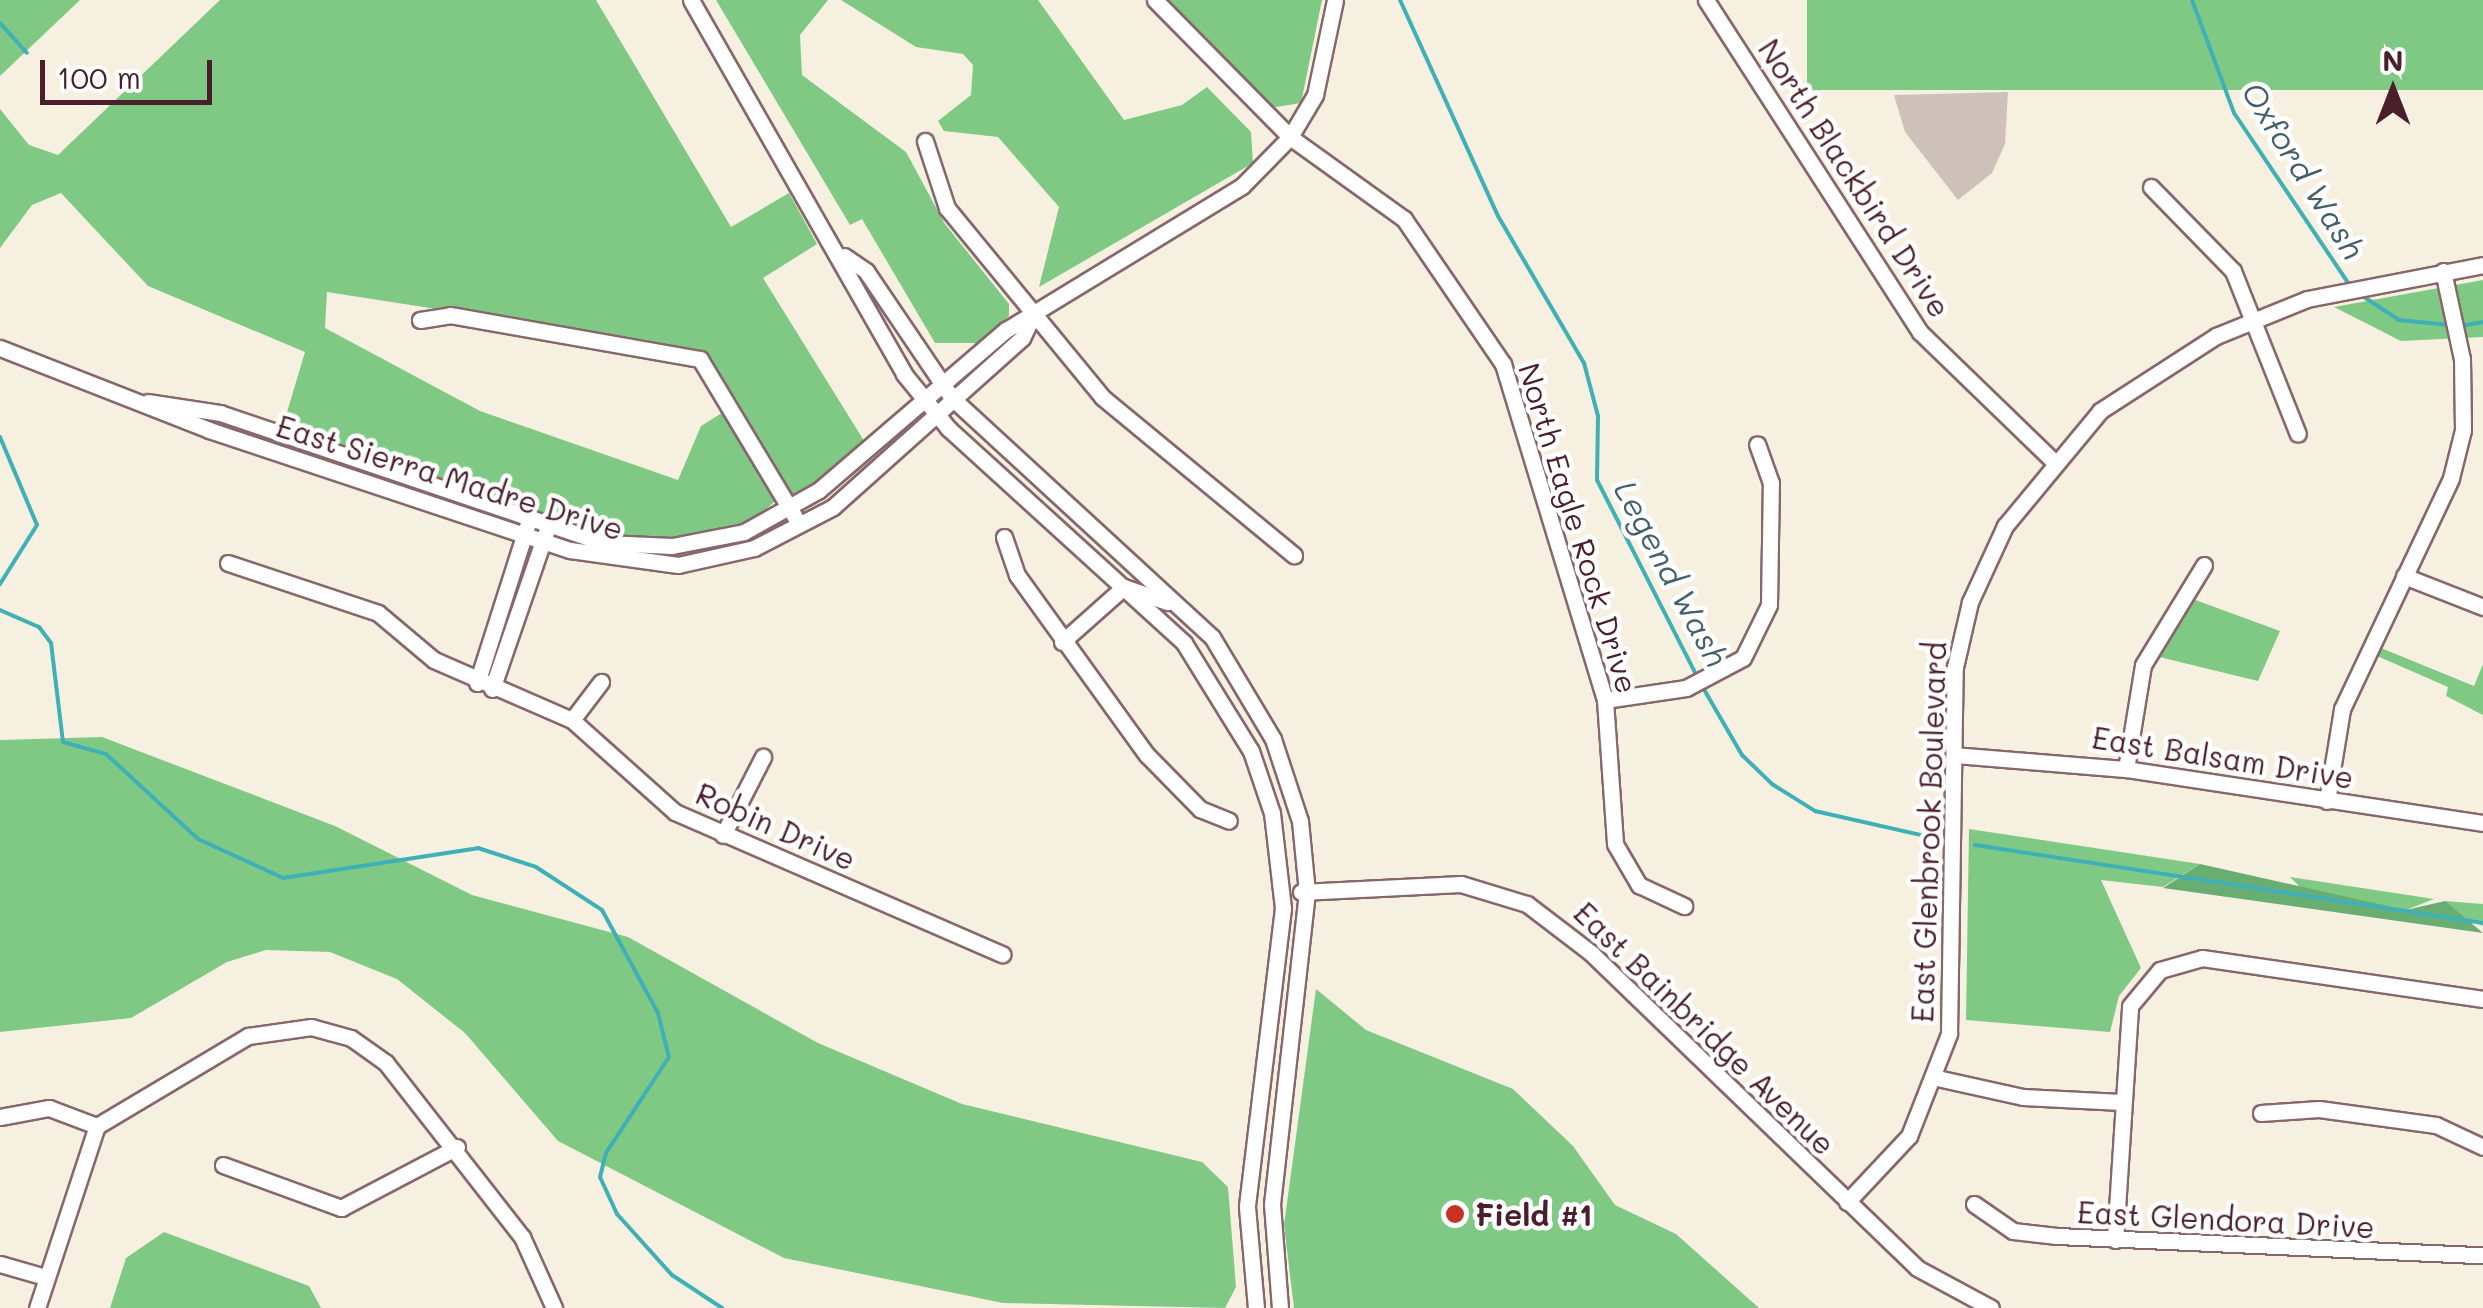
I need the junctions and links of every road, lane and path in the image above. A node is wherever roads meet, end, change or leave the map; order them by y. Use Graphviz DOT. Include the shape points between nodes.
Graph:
graph roads {
  1 [pos="691,0"];
  2 [pos="1156,0"];
  3 [pos="1335,0"];
  4 [pos="1706,0"];
  5 [pos="1290,138"];
  6 [pos="925,141"];
  7 [pos="2152,187"];
  8 [pos="844,256"];
  9 [pos="2483,265"];
  10 [pos="2443,271"];
  11 [pos="1032,315"];
  12 [pos="2256,318"];
  13 [pos="420,320"];
  14 [pos="0,348"];
  15 [pos="948,392"];
  16 [pos="148,402"];
  17 [pos="930,406"];
  18 [pos="2298,434"];
  19 [pos="1758,444"];
  20 [pos="2053,461"];
  21 [pos="790,509"];
  22 [pos="530,518"];
  23 [pos="548,524"];
  24 [pos="800,524"];
  25 [pos="525,535"];
  26 [pos="1004,536"];
  27 [pos="544,541"];
  28 [pos="1294,555"];
  29 [pos="228,563"];
  30 [pos="2204,565"];
  31 [pos="2404,576"];
  32 [pos="1124,587"];
  33 [pos="2483,607"];
  34 [pos="1212,636"];
  35 [pos="1062,642"];
  36 [pos="602,682"];
  37 [pos="484,686"];
  38 [pos="1605,700"];
  39 [pos="572,720"];
  40 [pos="1954,755"];
  41 [pos="763,757"];
  42 [pos="2126,768"];
  43 [pos="2327,801"];
  44 [pos="1229,821"];
  45 [pos="2483,823"];
  46 [pos="723,835"];
  47 [pos="1307,892"];
  48 [pos="1282,894"];
  49 [pos="1684,906"];
  50 [pos="1002,954"];
  51 [pos="2483,999"];
  52 [pos="1937,1078"];
  53 [pos="2121,1102"];
  54 [pos="2261,1113"];
  55 [pos="0,1117"];
  56 [pos="97,1126"];
  57 [pos="457,1147"];
  58 [pos="2483,1147"];
  59 [pos="224,1165"];
  60 [pos="1847,1202"];
  61 [pos="1974,1204"];
  62 [pos="2115,1240"];
  63 [pos="2483,1255"];
  64 [pos="0,1264"];
  65 [pos="45,1278"];
  66 [pos="37,1308"];
  67 [pos="554,1308"];
  68 [pos="1256,1308"];
  69 [pos="1280,1308"];
  70 [pos="1991,1308"];
  1 -- 8 [label="street"];
  2 -- 5 [label="street"];
  3 -- 5 [label="street" via="1326,62"];
  4 -- 20 [label="street, North Blackbird Drive" via="1920,332"];
  5 -- 11 [label="street" via="1242,186"];
  5 -- 38 [label="street, North Eagle Rock Drive" via="1404,219 1503,364"];
  6 -- 11 [label="street" via="947,208"];
  7 -- 12 [label="street" via="2233,271"];
  8 -- 15 [label="street" via="866,272"];
  8 -- 17 [label="street" via="848,281"];
  9 -- 10 [label="street, East Glenbrook Boulevard"];
  10 -- 12 [label="street, East Glenbrook Boulevard"];
  10 -- 31 [label="street" via="2462,359 2463,430"];
  11 -- 15 [label="street"];
  11 -- 28 [label="street" via="1156,448"];
  12 -- 18 [label="street"];
  12 -- 20 [label="street, East Glenbrook Boulevard" via="2156,370"];
  13 -- 21 [label="street" via="450,315 700,359"];
  14 -- 16 [label="street, East Sierra Madre Drive"];
  15 -- 17 [label="street"];
  15 -- 34 [label="street"];
  16 -- 22 [label="street, East Sierra Madre Drive" via="220,413"];
  16 -- 25 [label="street, East Sierra Madre Drive"];
  17 -- 21 [label="street, East Sierra Madre Drive"];
  17 -- 24 [label="street, East Sierra Madre Drive" via="833,507"];
  17 -- 32 [label="street"];
  19 -- 38 [label="street" via="1771,482 1770,588 1743,658 1686,688"];
  20 -- 40 [label="street, East Glenbrook Boulevard" via="2005,526 1970,602 1955,667"];
  21 -- 23 [label="street, East Sierra Madre Drive" via="734,535 672,546 630,548"];
  21 -- 24 [label="street"];
  22 -- 23 [label="street, East Sierra Madre Drive"];
  22 -- 25 [label="street"];
  23 -- 27 [label="street"];
  24 -- 27 [label="street, East Sierra Madre Drive" via="716,560 678,565 598,558"];
  25 -- 27 [label="street, East Sierra Madre Drive"];
  25 -- 37 [label="street"];
  26 -- 35 [label="street"];
  27 -- 37 [label="street"];
  29 -- 37 [label="street, Robin Drive" via="378,613"];
  30 -- 42 [label="street" via="2142,665"];
  31 -- 33 [label="street"];
  31 -- 43 [label="street" via="2342,709"];
  32 -- 34 [label="street" via="1151,590"];
  32 -- 35 [label="street"];
  32 -- 48 [label="street" via="1184,644 1232,712 1272,812"];
  34 -- 47 [label="street" via="1288,778"];
  35 -- 44 [label="street" via="1176,789"];
  36 -- 39 [label="street"];
  37 -- 39 [label="street, Robin Drive"];
  38 -- 49 [label="street, North Eagle Rock Drive" via="1615,844 1639,885"];
  39 -- 46 [label="street, Robin Drive" via="675,812"];
  40 -- 42 [label="street, East Balsam Drive"];
  40 -- 52 [label="street, East Glenbrook Boulevard" via="1952,1011"];
  41 -- 46 [label="street"];
  42 -- 43 [label="street, East Balsam Drive"];
  43 -- 45 [label="street, East Balsam Drive"];
  46 -- 50 [label="street, Robin Drive"];
  47 -- 48 [label="street, East Bainbridge Avenue"];
  47 -- 60 [label="street, East Bainbridge Avenue" via="1461,884 1527,904 1592,953"];
  47 -- 69 [label="street" via="1272,1204"];
  48 -- 68 [label="street" via="1247,1207"];
  51 -- 53 [label="street" via="2202,958 2160,970 2130,1006"];
  52 -- 53 [label="street" via="2023,1097"];
  52 -- 60 [label="street, East Glenbrook Boulevard" via="1909,1136"];
  53 -- 62 [label="street"];
  54 -- 58 [label="street" via="2319,1109 2436,1125"];
  55 -- 56 [label="street" via="49,1108"];
  56 -- 57 [label="street" via="248,1036 311,1027 369,1048"];
  56 -- 65 [label="street"];
  57 -- 59 [label="street" via="341,1208"];
  57 -- 67 [label="street" via="522,1237"];
  60 -- 70 [label="street, East Bainbridge Avenue" via="1917,1268"];
  61 -- 62 [label="street, East Glendora Drive" via="2014,1231"];
  62 -- 63 [label="street, East Glendora Drive"];
  64 -- 65 [label="street"];
  65 -- 66 [label="street"];
}
